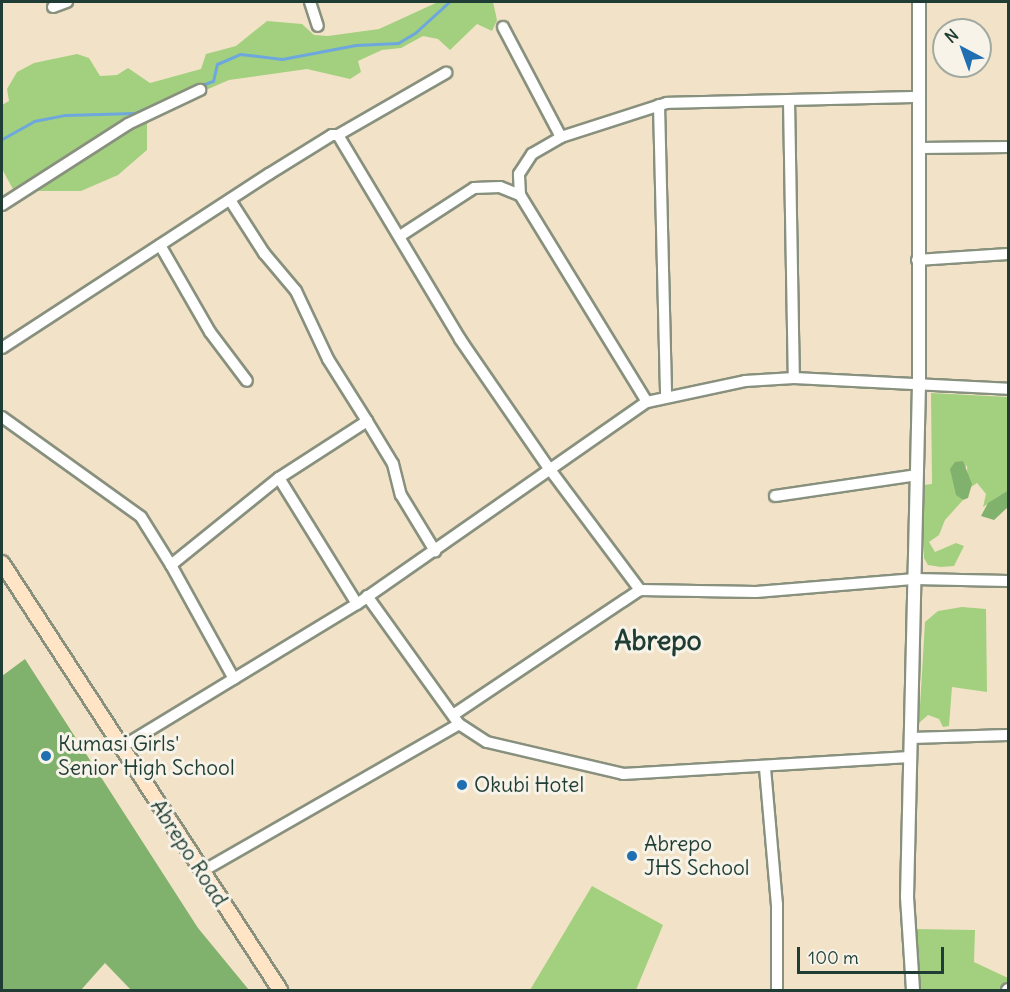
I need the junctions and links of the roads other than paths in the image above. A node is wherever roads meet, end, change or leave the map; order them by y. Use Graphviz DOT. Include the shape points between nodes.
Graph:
graph roads {
  1 [pos="67,2"];
  2 [pos="310,2"];
  3 [pos="919,2"];
  4 [pos="53,8"];
  5 [pos="318,26"];
  6 [pos="503,27"];
  7 [pos="446,73"];
  8 [pos="200,90"];
  9 [pos="919,97"];
  10 [pos="789,100"];
  11 [pos="659,105"];
  12 [pos="338,135"];
  13 [pos="561,137"];
  14 [pos="1008,147"];
  15 [pos="921,148"];
  16 [pos="520,195"];
  17 [pos="231,200"];
  18 [pos="2,206"];
  19 [pos="400,236"];
  20 [pos="160,245"];
  21 [pos="1008,254"];
  22 [pos="918,260"];
  23 [pos="2,348"];
  24 [pos="794,378"];
  25 [pos="247,381"];
  26 [pos="919,384"];
  27 [pos="1008,389"];
  28 [pos="666,397"];
  29 [pos="647,402"];
  30 [pos="2,417"];
  31 [pos="367,421"];
  32 [pos="548,467"];
  33 [pos="917,475"];
  34 [pos="279,478"];
  35 [pos="775,496"];
  36 [pos="435,551"];
  37 [pos="2,563"];
  38 [pos="171,565"];
  39 [pos="915,579"];
  40 [pos="1008,581"];
  41 [pos="640,590"];
  42 [pos="367,597"];
  43 [pos="357,604"];
  44 [pos="234,679"];
  45 [pos="456,719"];
  46 [pos="1008,735"];
  47 [pos="911,738"];
  48 [pos="120,748"];
  49 [pos="909,757"];
  50 [pos="765,768"];
  51 [pos="201,872"];
  52 [pos="280,990"];
  53 [pos="777,990"];
  54 [pos="913,990"];
  1 -- 4 [label="street"];
  2 -- 5 [label="street"];
  3 -- 9 [label="street"];
  6 -- 13 [label="street"];
  7 -- 12 [label="street"];
  8 -- 18 [label="street" via="128,124"];
  9 -- 10 [label="street"];
  9 -- 15 [label="street"];
  10 -- 11 [label="street"];
  10 -- 24 [label="street"];
  11 -- 13 [label="street"];
  11 -- 28 [label="street"];
  12 -- 17 [label="street" via="332,135"];
  12 -- 19 [label="street"];
  13 -- 16 [label="street" via="523,164"];
  14 -- 15 [label="street"];
  15 -- 22 [label="street"];
  16 -- 19 [label="street" via="500,187 474,188"];
  16 -- 29 [label="street"];
  17 -- 20 [label="street"];
  17 -- 31 [label="street" via="264,253 296,291 328,359"];
  19 -- 32 [label="street" via="460,339"];
  20 -- 23 [label="street"];
  20 -- 25 [label="street" via="210,332"];
  21 -- 22 [label="street"];
  22 -- 26 [label="street"];
  24 -- 26 [label="street"];
  24 -- 28 [label="street" via="746,381"];
  26 -- 27 [label="street"];
  26 -- 33 [label="street"];
  28 -- 29 [label="street"];
  29 -- 32 [label="street"];
  30 -- 38 [label="street" via="141,517"];
  31 -- 34 [label="street"];
  31 -- 36 [label="street" via="393,464 401,495"];
  32 -- 36 [label="street"];
  32 -- 41 [label="street"];
  33 -- 35 [label="street"];
  33 -- 39 [label="street"];
  34 -- 38 [label="street"];
  34 -- 43 [label="street"];
  36 -- 42 [label="street"];
  37 -- 48 [label="main road, Abrepo Road"];
  38 -- 44 [label="street"];
  39 -- 40 [label="street"];
  39 -- 41 [label="street" via="787,592"];
  39 -- 47 [label="street"];
  41 -- 45 [label="street"];
  42 -- 43 [label="street"];
  42 -- 45 [label="street"];
  43 -- 44 [label="street"];
  44 -- 48 [label="street"];
  45 -- 50 [label="street" via="487,742 604,773"];
  45 -- 51 [label="street"];
  46 -- 47 [label="street"];
  47 -- 49 [label="street"];
  48 -- 51 [label="main road, Abrepo Road"];
  49 -- 50 [label="street"];
  49 -- 54 [label="street" via="907,897"];
  50 -- 53 [label="street" via="777,904"];
  51 -- 52 [label="main road, Abrepo Road"];
}
